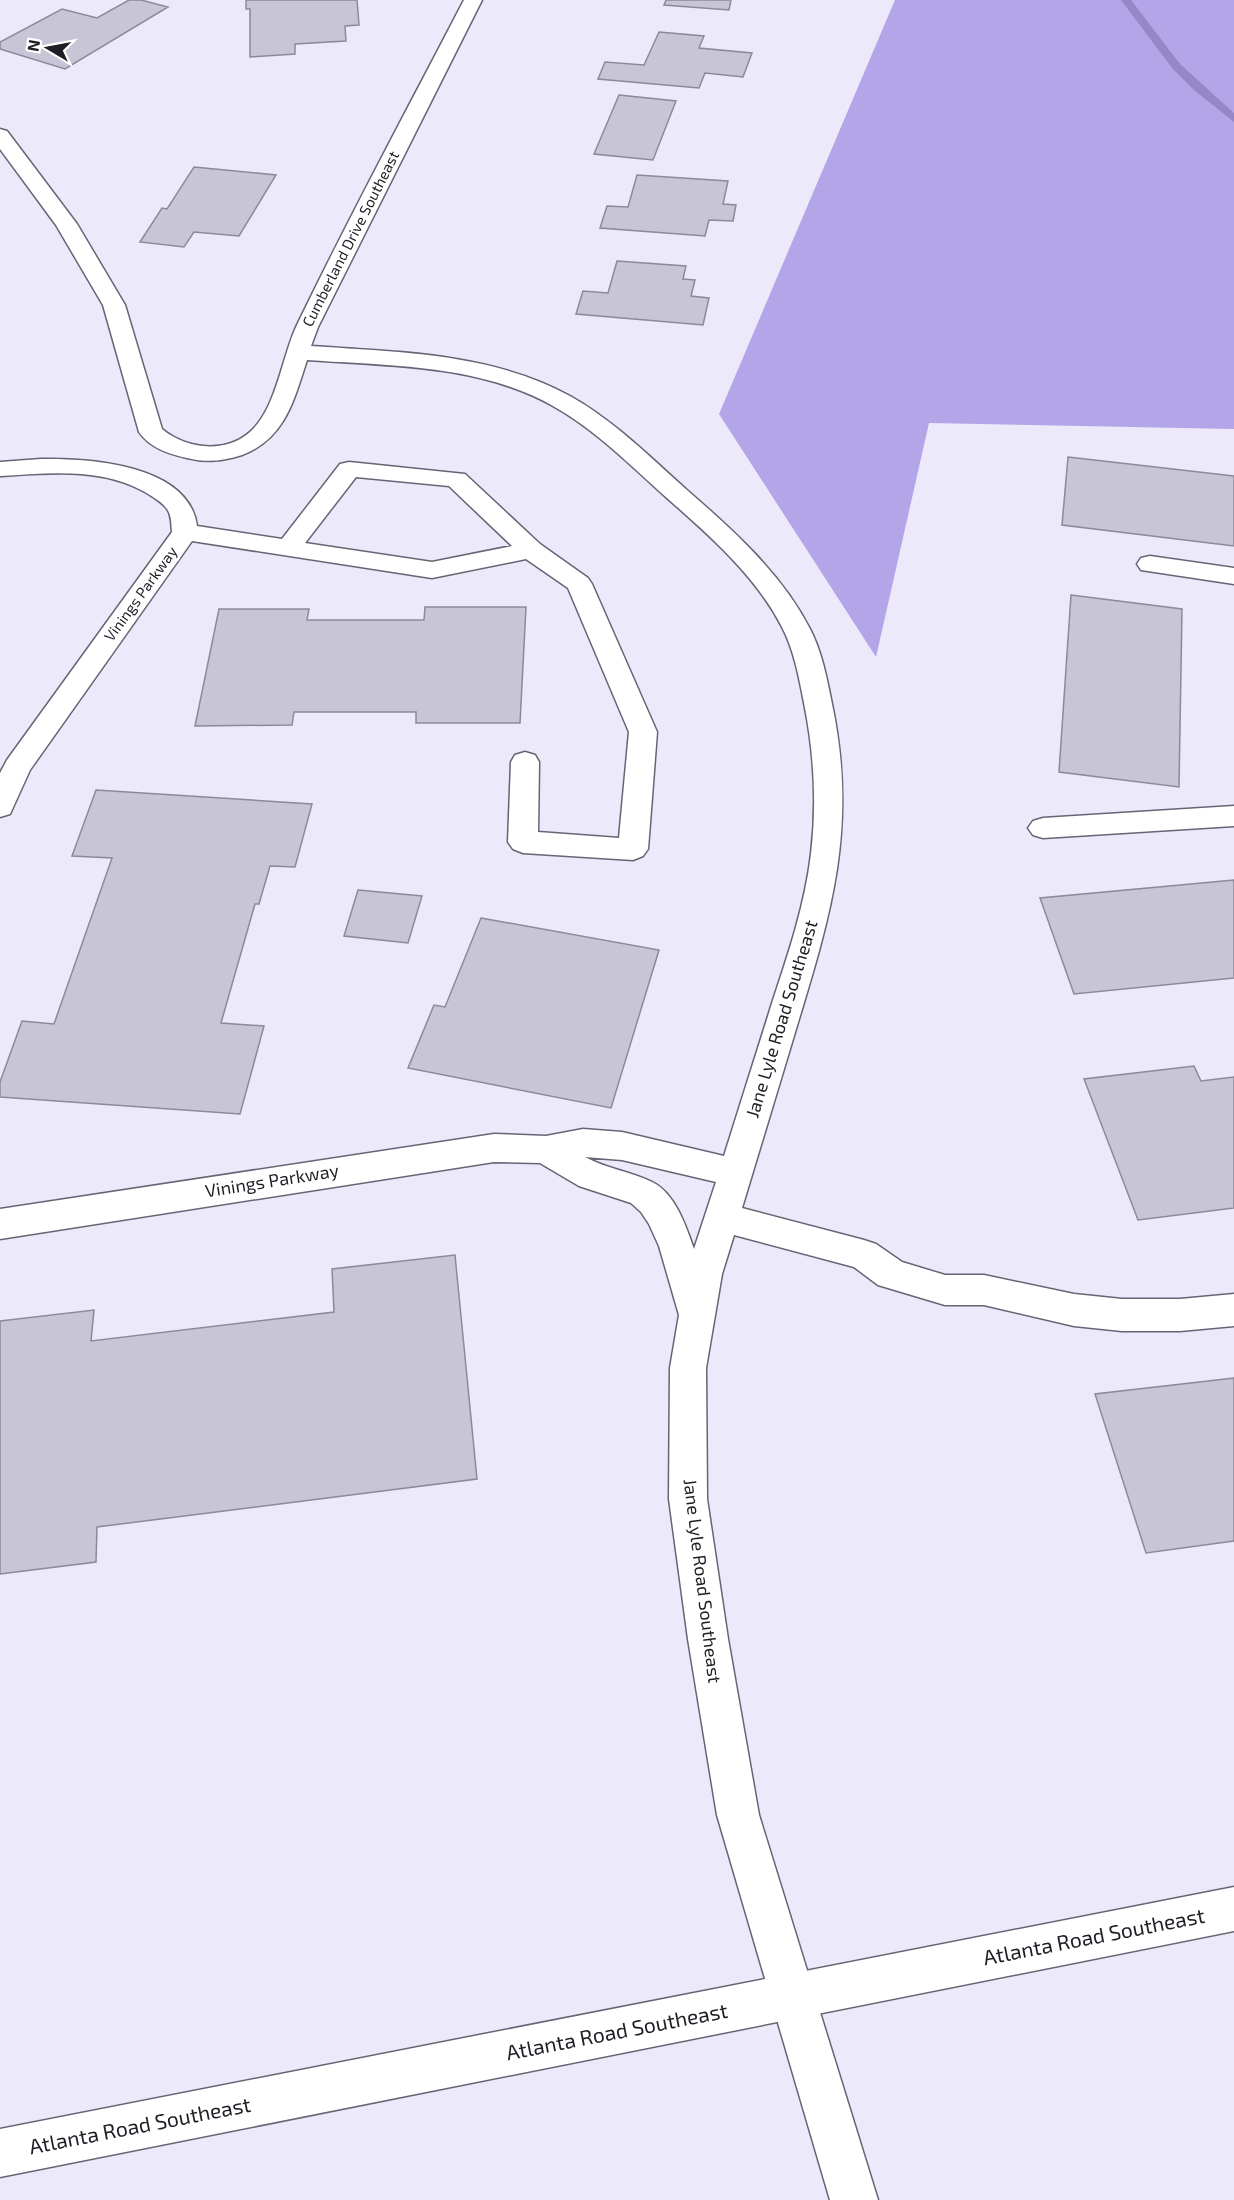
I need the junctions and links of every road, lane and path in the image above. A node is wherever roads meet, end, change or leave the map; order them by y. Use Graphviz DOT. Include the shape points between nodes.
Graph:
graph roads {
  1 [pos="473,0"];
  2 [pos="0,135"];
  3 [pos="296,352"];
  4 [pos="0,469"];
  5 [pos="185,532"];
  6 [pos="288,548"];
  7 [pos="531,550"];
  8 [pos="1150,564"];
  9 [pos="1233,581"];
  10 [pos="525,762"];
  11 [pos="0,807"];
  12 [pos="1234,816"];
  13 [pos="1043,828"];
  14 [pos="546,1150"];
  15 [pos="734,1172"];
  16 [pos="721,1217"];
  17 [pos="0,1224"];
  18 [pos="1234,1310"];
  19 [pos="697,1317"];
  20 [pos="1234,1910"];
  21 [pos="791,1997"];
  22 [pos="0,2153"];
  23 [pos="854,2200"];
  1 -- 3 [label="street, Cumberland Drive Southeast"];
  2 -- 3 [label="street, Cumberland Drive Southeast" via="66,224 114,305 151,432 162,442 214,455 259,437 276,413"];
  3 -- 15 [label="street, Jane Lyle Road Southeast" via="482,371 525,384 572,406 597,423 716,528 764,580 793,621 810,666 828,766 823,875 810,933"];
  4 -- 5 [label="street, Vinings Parkway" via="76,467 144,479 182,512"];
  5 -- 6 [label="street"];
  5 -- 11 [label="street, Vinings Parkway" via="17,767"];
  6 -- 7 [label="street" via="432,570"];
  6 -- 7 [label="street" via="349,469 456,479"];
  7 -- 10 [label="street" via="579,584 643,732 633,849 523,842"];
  8 -- 9 [label="street"];
  12 -- 13 [label="street"];
  14 -- 15 [label="street, Vinings Parkway" via="583,1143 622,1146"];
  14 -- 17 [label="street, Vinings Parkway" via="494,1148 438,1155"];
  14 -- 19 [label="street, Vinings Parkway" via="576,1168 653,1200 663,1214"];
  15 -- 16 [label="street, Jane Lyle Road Southeast"];
  16 -- 18 [label="street" via="864,1255 891,1274 945,1290 984,1290 1074,1310 1122,1314 1180,1315"];
  16 -- 19 [label="street, Jane Lyle Road Southeast" via="704,1274"];
  19 -- 21 [label="street, Jane Lyle Road Southeast" via="688,1368 688,1499 738,1815"];
  20 -- 21 [label="street, Atlanta Road Southeast"];
  21 -- 22 [label="street, Atlanta Road Southeast"];
  21 -- 23 [label="street, Jane Lyle Road Southeast"];
}
